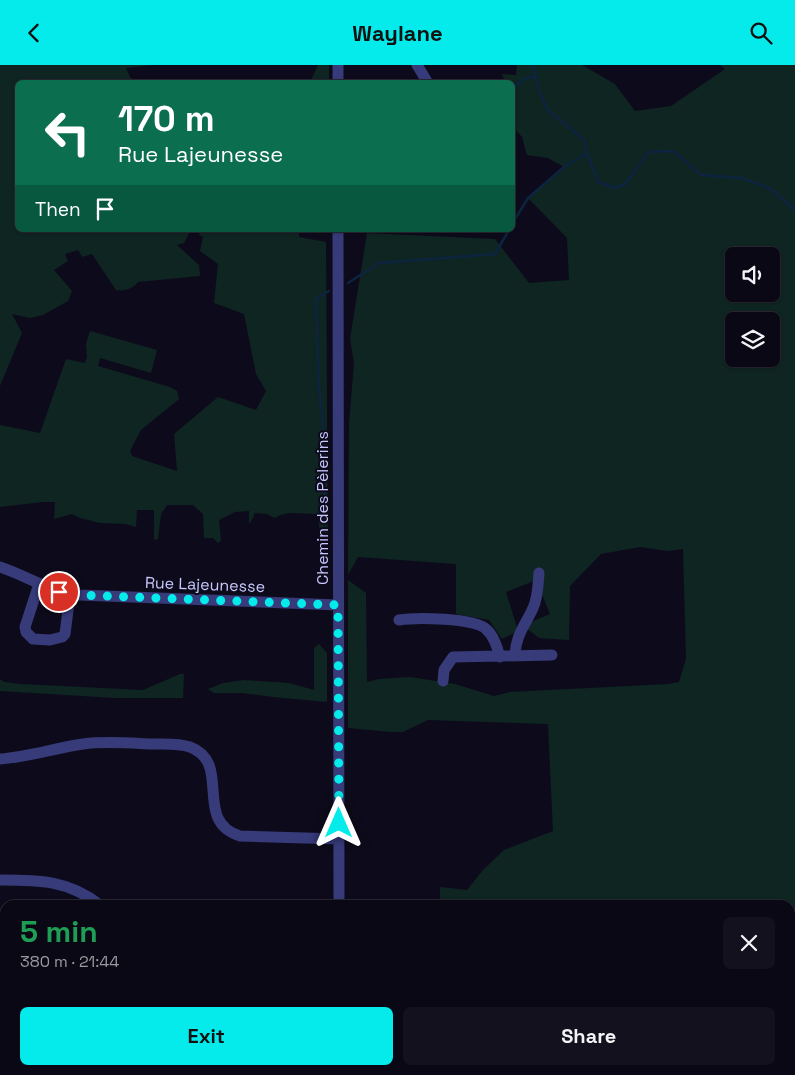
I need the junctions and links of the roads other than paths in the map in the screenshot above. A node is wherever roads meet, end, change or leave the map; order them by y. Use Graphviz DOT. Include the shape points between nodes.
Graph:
graph roads {
  1 [pos="338,65"];
  2 [pos="417,65"];
  3 [pos="338,80"];
  4 [pos="426,80"];
  5 [pos="338,232"];
  6 [pos="0,567"];
  7 [pos="539,573"];
  8 [pos="39,584"];
  9 [pos="70,594"];
  10 [pos="338,605"];
  11 [pos="399,620"];
  12 [pos="515,655"];
  13 [pos="552,655"];
  14 [pos="500,657"];
  15 [pos="443,681"];
  16 [pos="0,759"];
  17 [pos="339,839"];
  18 [pos="0,879"];
  19 [pos="93,900"];
  20 [pos="339,900"];
  1 -- 3 [label="street"];
  2 -- 4 [label="street"];
  5 -- 10 [label="street, Chemin des Pèlerins"];
  6 -- 8 [label="street, Rue Lajeunesse"];
  7 -- 12 [label="street" via="535,604 519,633"];
  8 -- 9 [label="street, Rue Lajeunesse"];
  8 -- 9 [label="street" via="24,627 33,639 62,637"];
  9 -- 10 [label="street, Rue Lajeunesse"];
  10 -- 17 [label="street, Chemin des Pèlerins"];
  11 -- 14 [label="street" via="477,624 492,635"];
  12 -- 13 [label="street"];
  12 -- 14 [label="street"];
  14 -- 15 [label="street" via="453,657 444,670"];
  16 -- 17 [label="street" via="94,743 183,745 197,751 208,762 212,772 214,811 224,828 233,834"];
  17 -- 20 [label="street, Chemin des Pèlerins"];
  18 -- 19 [label="street" via="68,886"];
}
